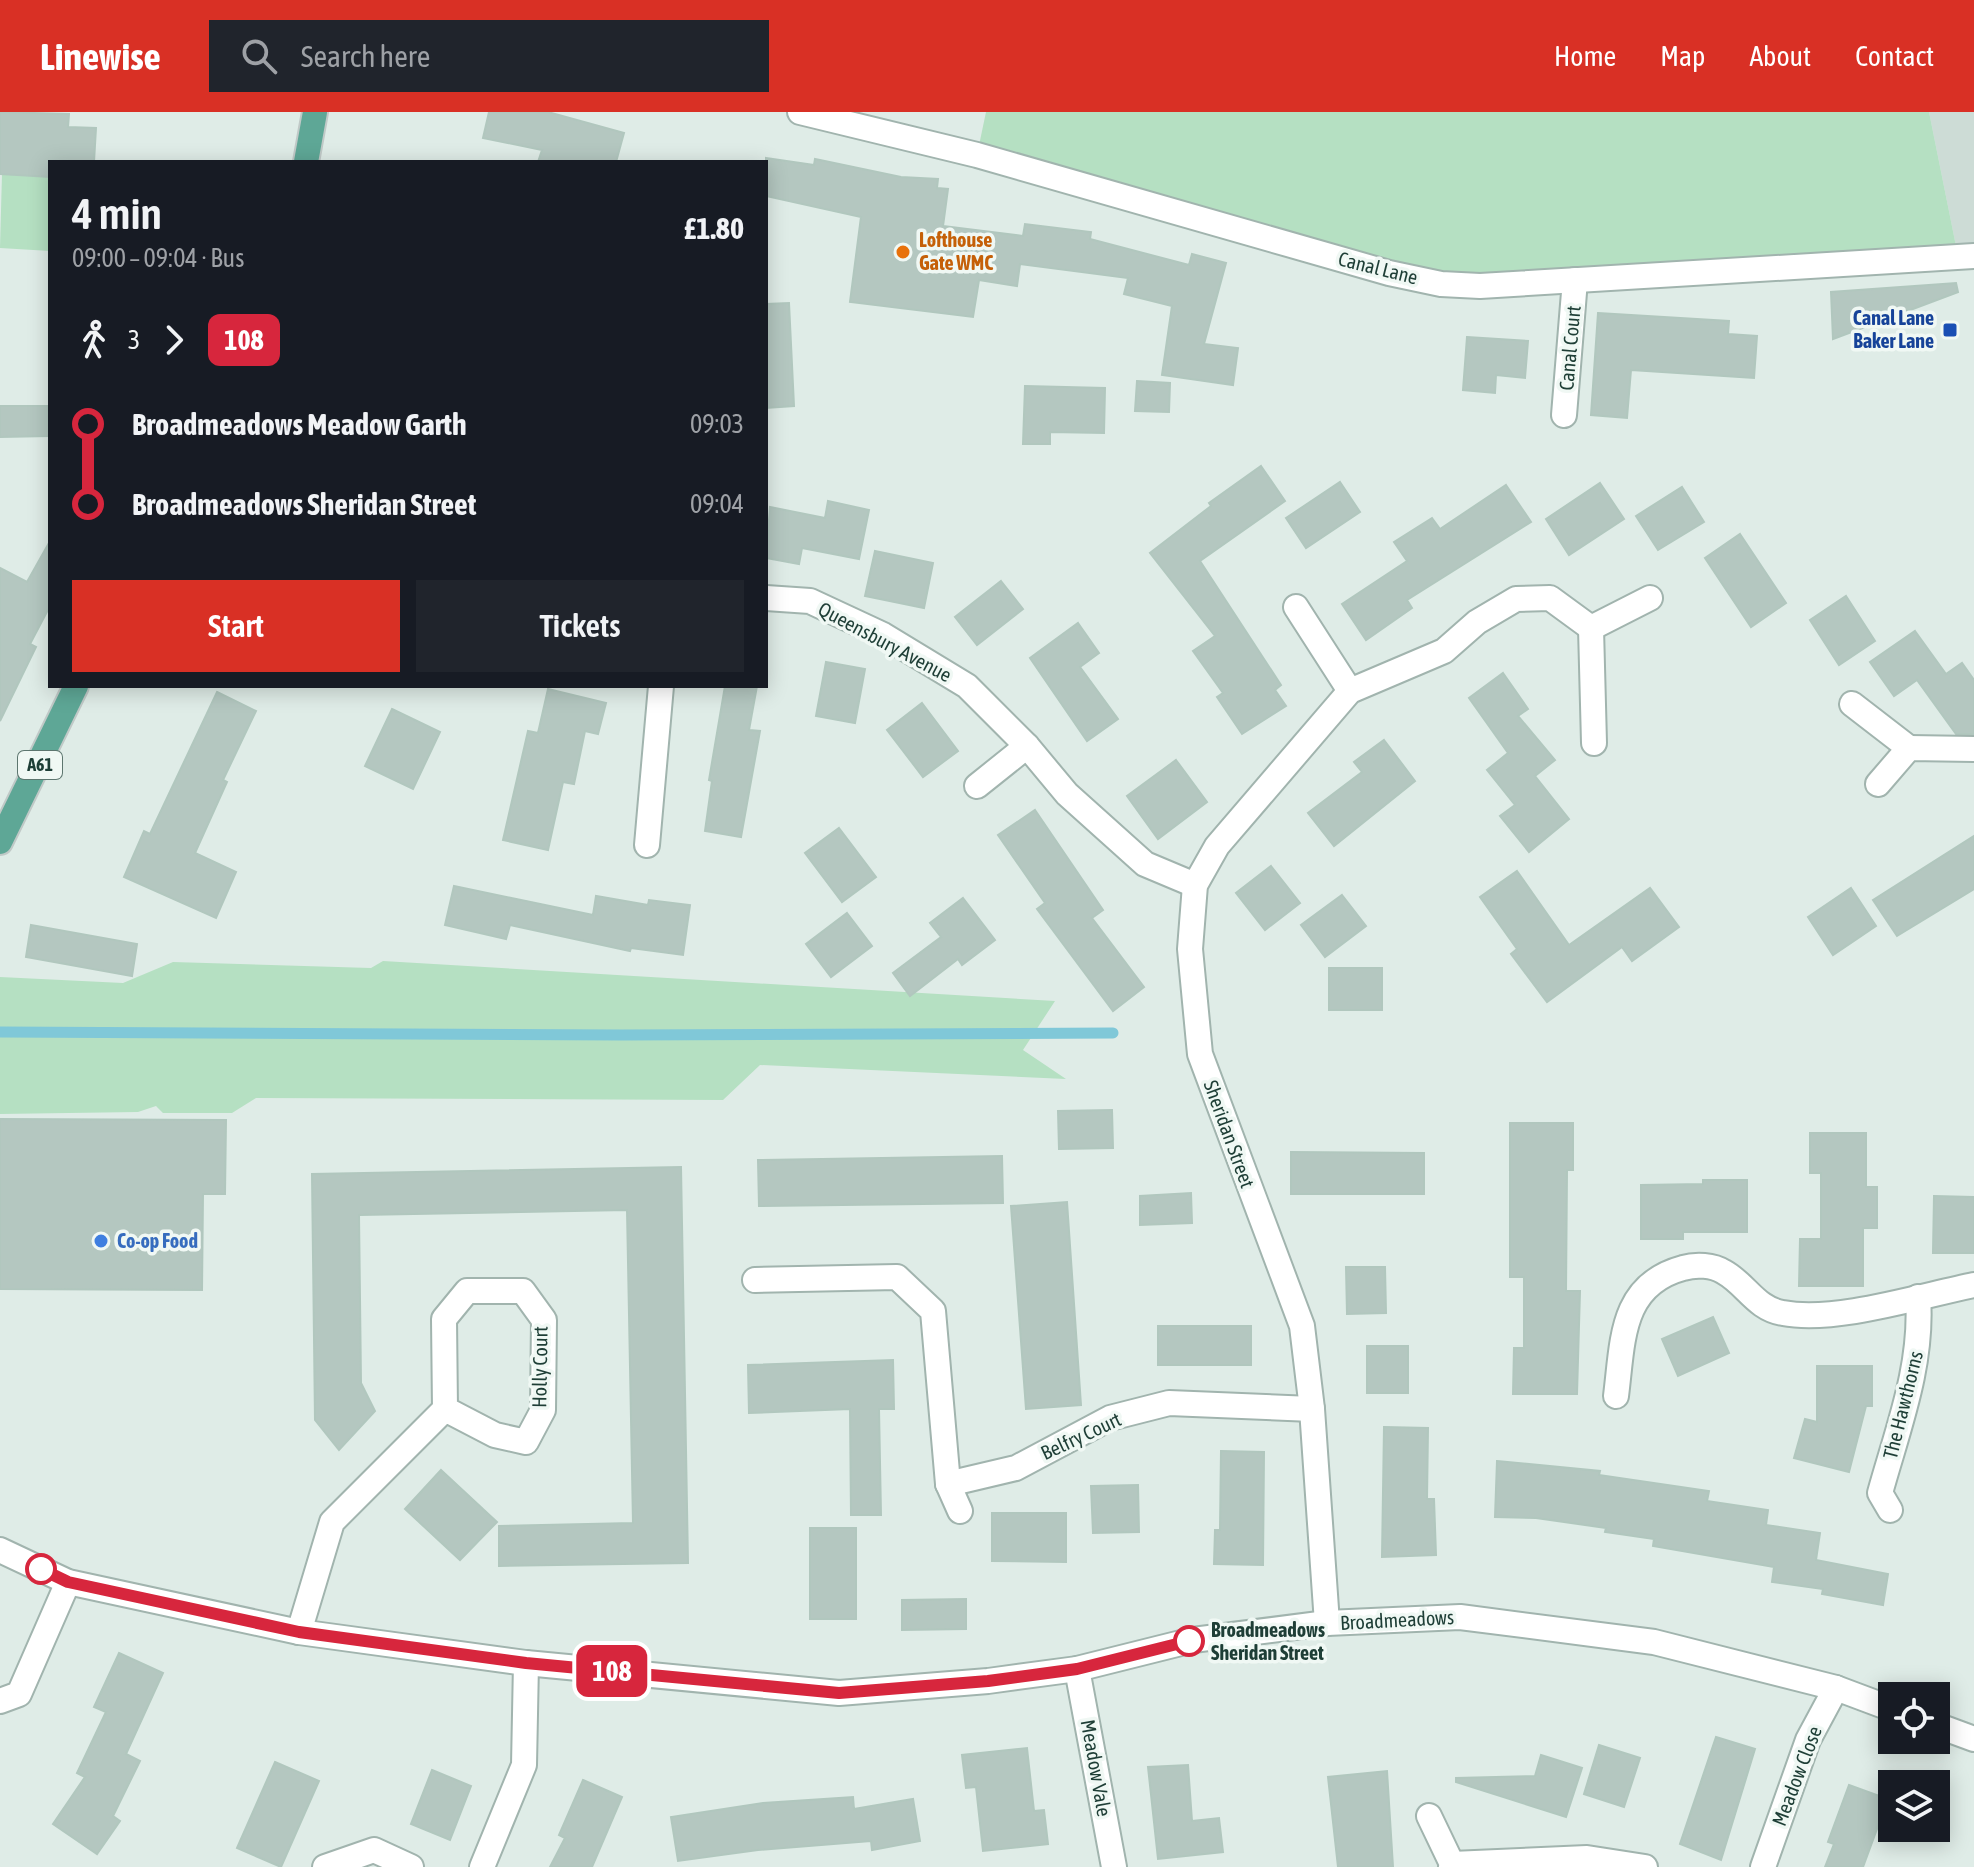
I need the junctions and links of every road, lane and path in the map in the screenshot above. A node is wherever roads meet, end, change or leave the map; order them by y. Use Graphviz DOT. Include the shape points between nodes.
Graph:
graph roads {
  1 [pos="315,112"];
  2 [pos="800,112"];
  3 [pos="306,160"];
  4 [pos="1974,256"];
  5 [pos="1575,280"];
  6 [pos="1564,415"];
  7 [pos="768,598"];
  8 [pos="1650,598"];
  9 [pos="1296,607"];
  10 [pos="1591,628"];
  11 [pos="75,688"];
  12 [pos="661,688"];
  13 [pos="1350,691"];
  14 [pos="1852,704"];
  15 [pos="1594,743"];
  16 [pos="1027,746"];
  17 [pos="1909,748"];
  18 [pos="1974,749"];
  19 [pos="1878,784"];
  20 [pos="977,786"];
  21 [pos="0,842"];
  22 [pos="647,845"];
  23 [pos="1195,885"];
  24 [pos="755,1280"];
  25 [pos="1974,1285"];
  26 [pos="1918,1297"];
  27 [pos="1616,1396"];
  28 [pos="445,1409"];
  29 [pos="1312,1409"];
  30 [pos="948,1484"];
  31 [pos="1890,1510"];
  32 [pos="960,1511"];
  33 [pos="0,1550"];
  34 [pos="68,1582"];
  35 [pos="1327,1623"];
  36 [pos="299,1632"];
  37 [pos="526,1663"];
  38 [pos="1077,1669"];
  39 [pos="1836,1688"];
  40 [pos="0,1701"];
  41 [pos="1878,1704"];
  42 [pos="1950,1730"];
  43 [pos="1974,1739"];
  44 [pos="1429,1816"];
  45 [pos="1452,1865"];
  46 [pos="325,1867"];
  47 [pos="411,1867"];
  48 [pos="482,1867"];
  49 [pos="1114,1867"];
  50 [pos="1645,1867"];
  51 [pos="1763,1867"];
  1 -- 3 [label="main road"];
  2 -- 5 [label="street, Canal Lane" via="977,155 1389,273 1480,286"];
  4 -- 5 [label="street, Canal Lane"];
  5 -- 6 [label="street, Canal Court"];
  7 -- 16 [label="street, Queensbury Avenue" via="810,601 883,635 967,686"];
  8 -- 10 [label="street"];
  9 -- 13 [label="street"];
  10 -- 13 [label="street, Sheridan Street" via="1550,598 1516,599 1477,622 1444,651"];
  10 -- 15 [label="street"];
  11 -- 21 [label="main road, A61"];
  12 -- 22 [label="street"];
  13 -- 23 [label="street, Sheridan Street" via="1217,846"];
  14 -- 17 [label="street"];
  16 -- 20 [label="street"];
  16 -- 23 [label="street, Queensbury Avenue" via="1067,794 1145,864"];
  17 -- 18 [label="street"];
  17 -- 19 [label="street"];
  23 -- 29 [label="street, Sheridan Street" via="1190,949 1200,1054 1302,1326"];
  24 -- 30 [label="street" via="897,1277 933,1311"];
  25 -- 26 [label="street"];
  26 -- 27 [label="street" via="1818,1317 1780,1313 1758,1303 1724,1271 1696,1264 1667,1272 1638,1293 1625,1327"];
  26 -- 31 [label="street, The Hawthorns" via="1916,1369 1880,1493"];
  28 -- 28 [label="street, Holly Court" via="444,1319 467,1291 523,1291 544,1320 543,1410 526,1442 495,1435"];
  28 -- 36 [label="street" via="332,1522"];
  29 -- 30 [label="street, Belfry Court" via="1169,1403 1110,1418 1016,1468"];
  29 -- 35 [label="street, Sheridan Street"];
  30 -- 32 [label="street"];
  33 -- 34 [label="street, Broadmeadows"];
  34 -- 36 [label="street, Broadmeadows"];
  34 -- 40 [label="street" via="19,1694"];
  35 -- 38 [label="street, Broadmeadows" via="1193,1640"];
  35 -- 39 [label="street, Broadmeadows" via="1460,1617 1565,1630 1654,1642"];
  36 -- 37 [label="street, Broadmeadows"];
  37 -- 38 [label="street, Broadmeadows" via="839,1693"];
  37 -- 48 [label="street" via="524,1765"];
  38 -- 49 [label="street, Meadow Vale"];
  39 -- 41 [label="street, Broadmeadows"];
  39 -- 51 [label="street, Meadow Close" via="1808,1740"];
  42 -- 43 [label="street"];
  44 -- 45 [label="street"];
  45 -- 50 [label="street" via="1587,1858"];
  46 -- 47 [label="street" via="374,1850"];
}
